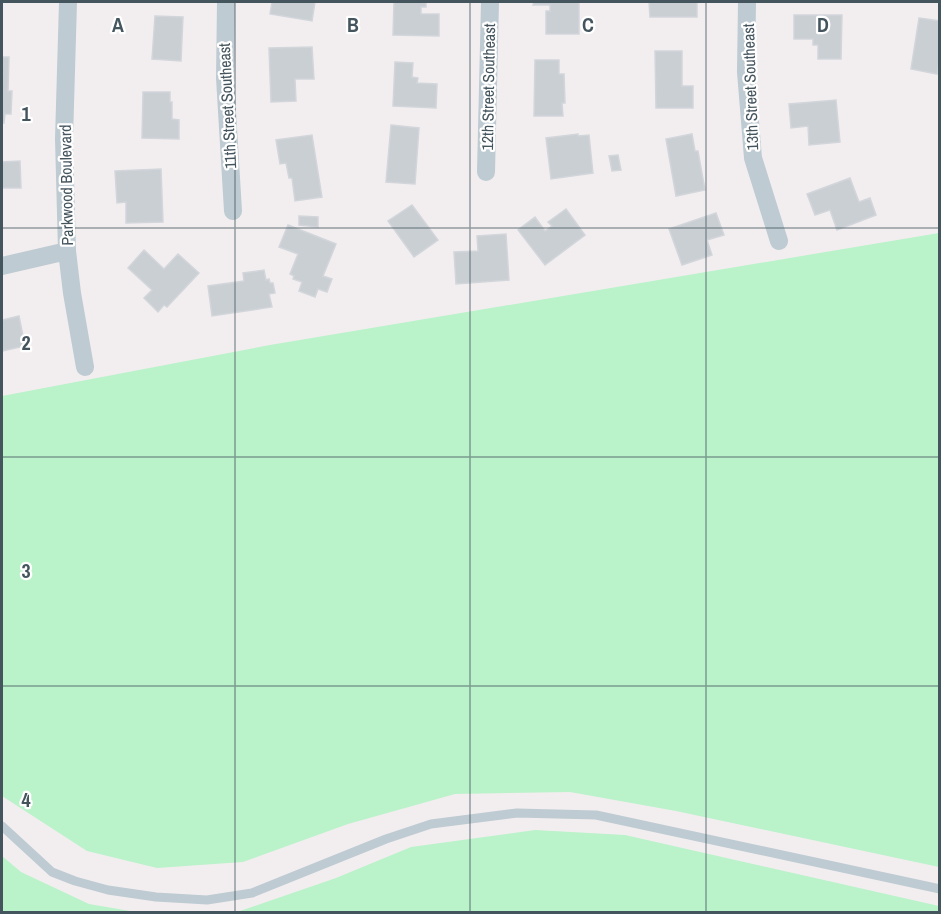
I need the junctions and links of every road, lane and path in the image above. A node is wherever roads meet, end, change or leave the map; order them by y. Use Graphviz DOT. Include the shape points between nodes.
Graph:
graph roads {
  1 [pos="68,2"];
  2 [pos="226,2"];
  3 [pos="490,2"];
  4 [pos="747,2"];
  5 [pos="486,172"];
  6 [pos="233,211"];
  7 [pos="779,241"];
  8 [pos="68,251"];
  9 [pos="2,266"];
  10 [pos="85,368"];
  11 [pos="2,826"];
  12 [pos="939,889"];
  1 -- 8 [label="street, Parkwood Boulevard" via="64,139"];
  2 -- 6 [label="street, 11th Street Southeast" via="225,78"];
  3 -- 5 [label="street, 12th Street Southeast"];
  4 -- 7 [label="street, 13th Street Southeast" via="746,72 753,158"];
  8 -- 9 [label="street"];
  8 -- 10 [label="street, Parkwood Boulevard"];
  11 -- 12 [label="lane" via="52,872 97,887 156,897 207,900 252,893 431,824 517,813 596,815"];
}
